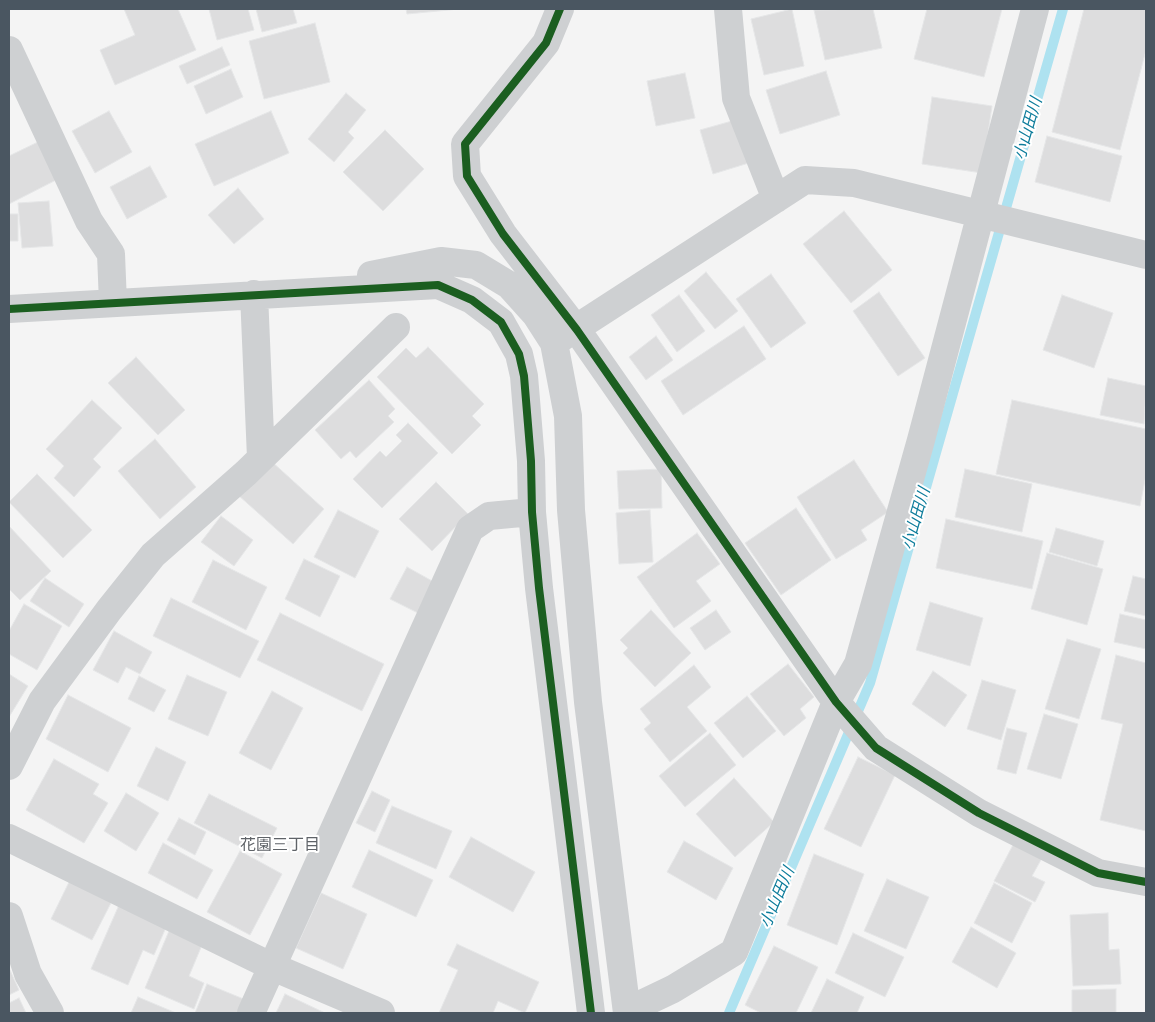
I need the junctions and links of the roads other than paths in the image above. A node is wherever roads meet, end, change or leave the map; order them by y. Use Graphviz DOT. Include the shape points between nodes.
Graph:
graph roads {
  1 [pos="560,9"];
  2 [pos="728,9"];
  3 [pos="1035,9"];
  4 [pos="9,50"];
  5 [pos="776,199"];
  6 [pos="981,213"];
  7 [pos="1146,255"];
  8 [pos="290,292"];
  9 [pos="254,294"];
  10 [pos="113,303"];
  11 [pos="9,309"];
  12 [pos="396,327"];
  13 [pos="565,336"];
  14 [pos="519,354"];
  15 [pos="261,458"];
  16 [pos="532,512"];
  17 [pos="836,702"];
  18 [pos="9,766"];
  19 [pos="9,838"];
  20 [pos="1146,882"];
  21 [pos="9,916"];
  22 [pos="273,967"];
  23 [pos="627,1012"];
  24 [pos="50,1013"];
  25 [pos="251,1013"];
  26 [pos="382,1013"];
  27 [pos="591,1013"];
  1 -- 13 [label="street" via="546,43 465,144 467,176"];
  2 -- 5 [label="street" via="736,98"];
  3 -- 6 [label="street"];
  4 -- 10 [label="street" via="89,221 111,254"];
  5 -- 6 [label="street" via="805,180 854,184"];
  5 -- 13 [label="street"];
  6 -- 7 [label="street"];
  6 -- 17 [label="street" via="858,664"];
  8 -- 9 [label="street"];
  8 -- 13 [label="street" via="441,261 476,266 509,285 536,315"];
  8 -- 14 [label="street" via="438,286 472,300 501,322"];
  9 -- 10 [label="street"];
  9 -- 15 [label="street"];
  10 -- 11 [label="street"];
  12 -- 15 [label="street"];
  13 -- 14 [label="street"];
  13 -- 17 [label="street"];
  13 -- 23 [label="street" via="571,510 588,702"];
  14 -- 16 [label="street" via="524,376 531,461"];
  15 -- 18 [label="street" via="153,555 42,702"];
  16 -- 22 [label="street" via="489,516 470,529"];
  16 -- 27 [label="street"];
  17 -- 20 [label="street" via="876,748 979,814 1098,872"];
  17 -- 23 [label="street" via="734,952"];
  19 -- 22 [label="street"];
  21 -- 24 [label="street" via="28,974"];
  22 -- 25 [label="street"];
  22 -- 26 [label="street"];
}
